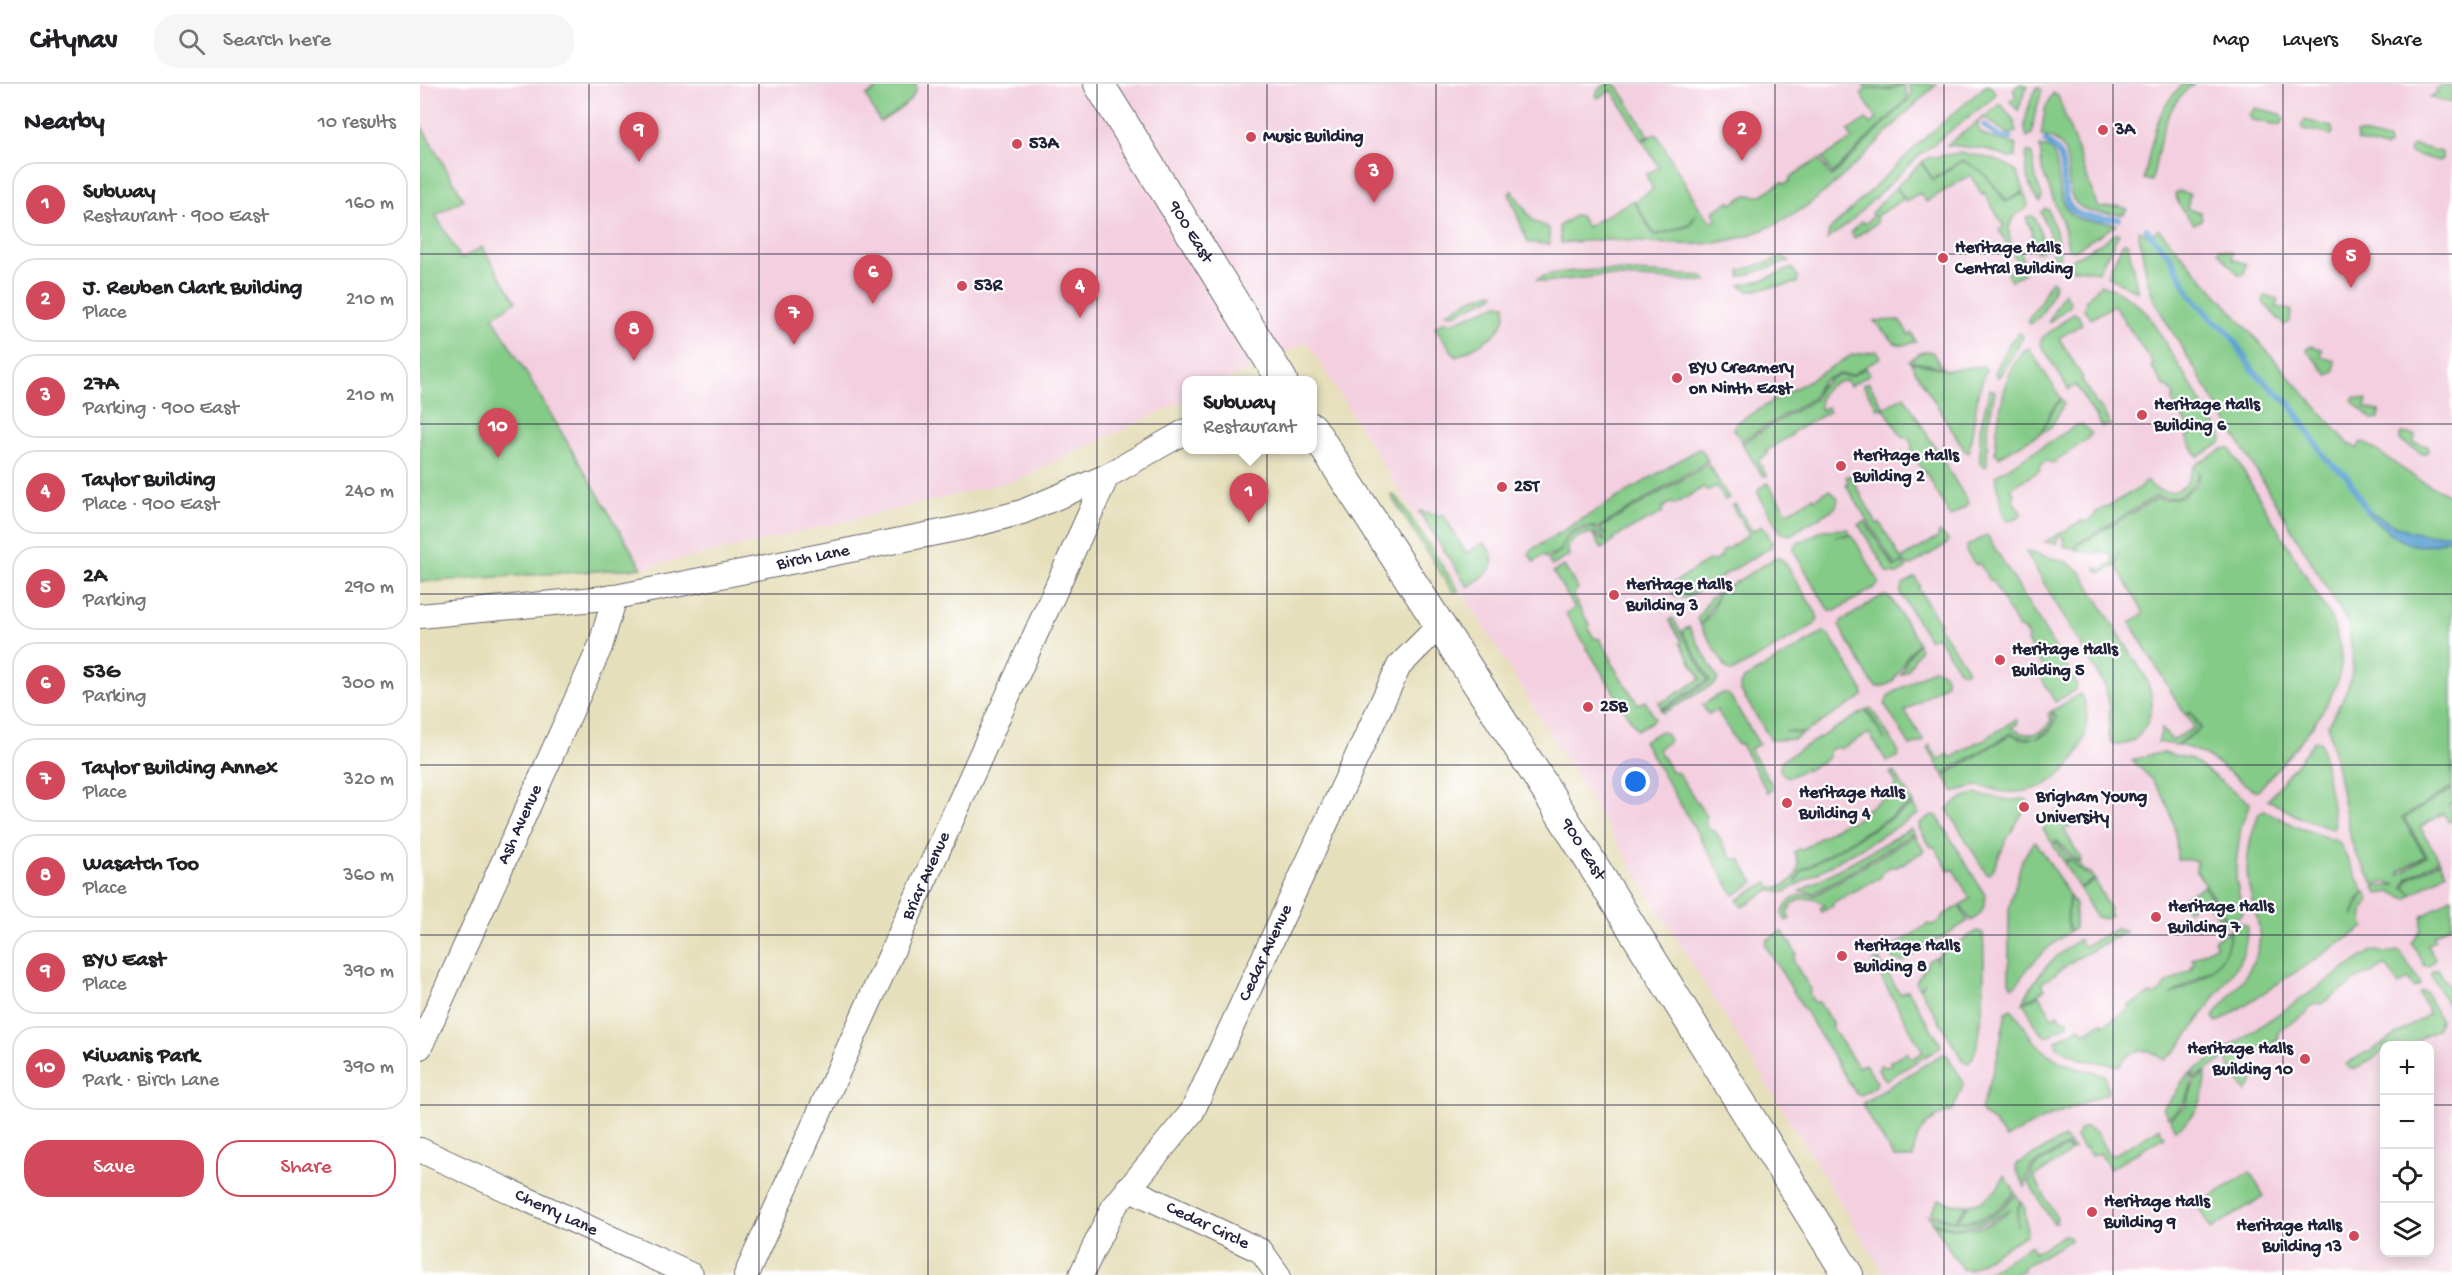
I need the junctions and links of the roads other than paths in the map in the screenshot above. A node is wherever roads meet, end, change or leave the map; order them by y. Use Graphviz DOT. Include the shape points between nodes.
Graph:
graph roads {
  1 [pos="1100,84"];
  2 [pos="1278,376"];
  3 [pos="1182,433"];
  4 [pos="1317,436"];
  5 [pos="1107,476"];
  6 [pos="615,597"];
  7 [pos="420,616"];
  8 [pos="1440,625"];
  9 [pos="420,1047"];
  10 [pos="420,1150"];
  11 [pos="1128,1188"];
  12 [pos="692,1275"];
  13 [pos="746,1275"];
  14 [pos="1081,1275"];
  15 [pos="1278,1275"];
  16 [pos="1848,1275"];
  1 -- 2 [label="main road, 900 East"];
  3 -- 5 [label="street, Birch Lane"];
  4 -- 8 [label="main road, 900 East"];
  5 -- 6 [label="street, Birch Lane" via="1022,512 966,527"];
  5 -- 13 [label="street, Briar Avenue"];
  6 -- 7 [label="street, Birch Lane"];
  6 -- 9 [label="street, Ash Avenue" via="600,646"];
  8 -- 11 [label="street, Cedar Avenue" via="1399,666 1192,1112"];
  8 -- 16 [label="main road, 900 East"];
  10 -- 12 [label="street, Cherry Lane"];
  11 -- 14 [label="street, Cedar Avenue" via="1113,1208"];
  11 -- 15 [label="street, Cedar Circle" via="1261,1251"];
}
